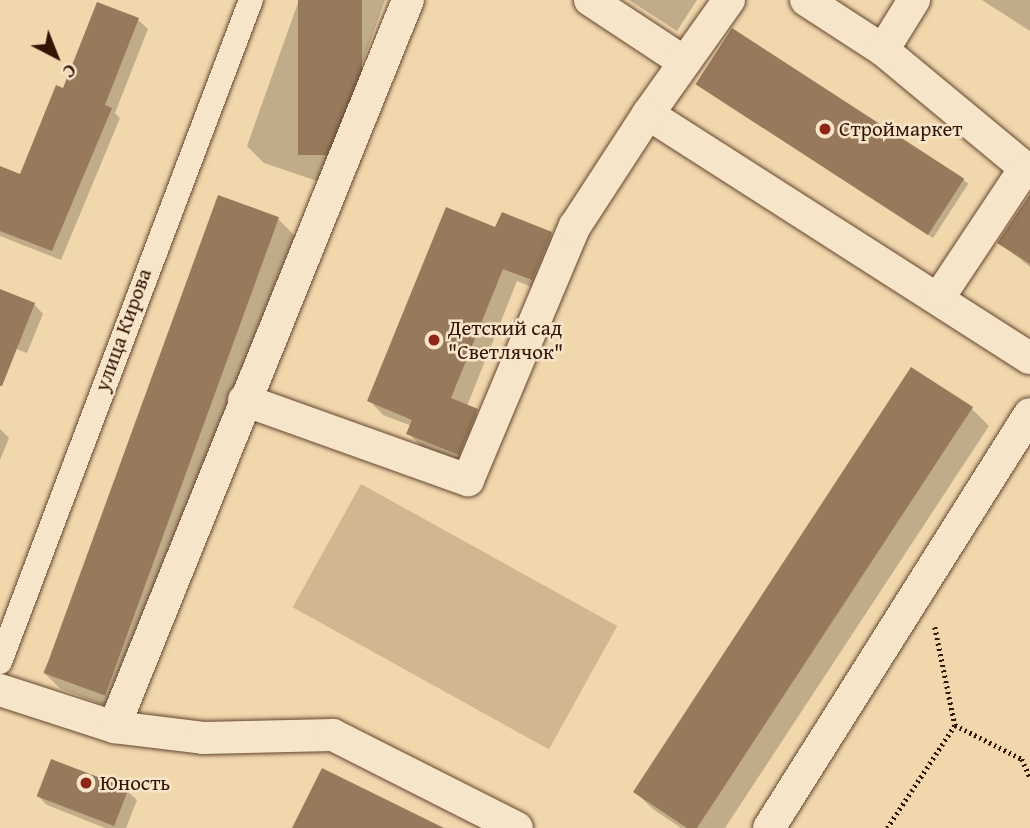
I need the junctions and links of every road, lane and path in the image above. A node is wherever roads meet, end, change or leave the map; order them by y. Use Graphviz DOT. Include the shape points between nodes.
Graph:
graph roads {
  1 [pos="251,0"];
  2 [pos="408,0"];
  3 [pos="590,0"];
  4 [pos="729,0"];
  5 [pos="806,0"];
  6 [pos="914,0"];
  7 [pos="883,50"];
  8 [pos="684,62"];
  9 [pos="648,114"];
  10 [pos="940,296"];
  11 [pos="1030,358"];
  12 [pos="244,400"];
  13 [pos="1030,414"];
  14 [pos="925,581"];
  15 [pos="0,662"];
  16 [pos="0,690"];
  17 [pos="955,725"];
  18 [pos="114,727"];
  19 [pos="1030,777"];
  20 [pos="517,828"];
  21 [pos="769,828"];
  22 [pos="887,828"];
  1 -- 15 [label="street, улица Кирова"];
  2 -- 12 [label="street"];
  3 -- 8 [label="street"];
  4 -- 8 [label="street"];
  5 -- 7 [label="street"];
  6 -- 7 [label="street"];
  7 -- 10 [label="street" via="1025,168"];
  8 -- 9 [label="street"];
  9 -- 10 [label="street"];
  9 -- 12 [label="street" via="575,226 468,480"];
  10 -- 11 [label="street"];
  12 -- 18 [label="street"];
  13 -- 14 [label="street"];
  14 -- 17 [label="path"];
  14 -- 21 [label="street"];
  16 -- 18 [label="street"];
  17 -- 19 [label="path" via="1022,759"];
  17 -- 22 [label="path"];
  18 -- 20 [label="street" via="203,738 333,735"];
}
